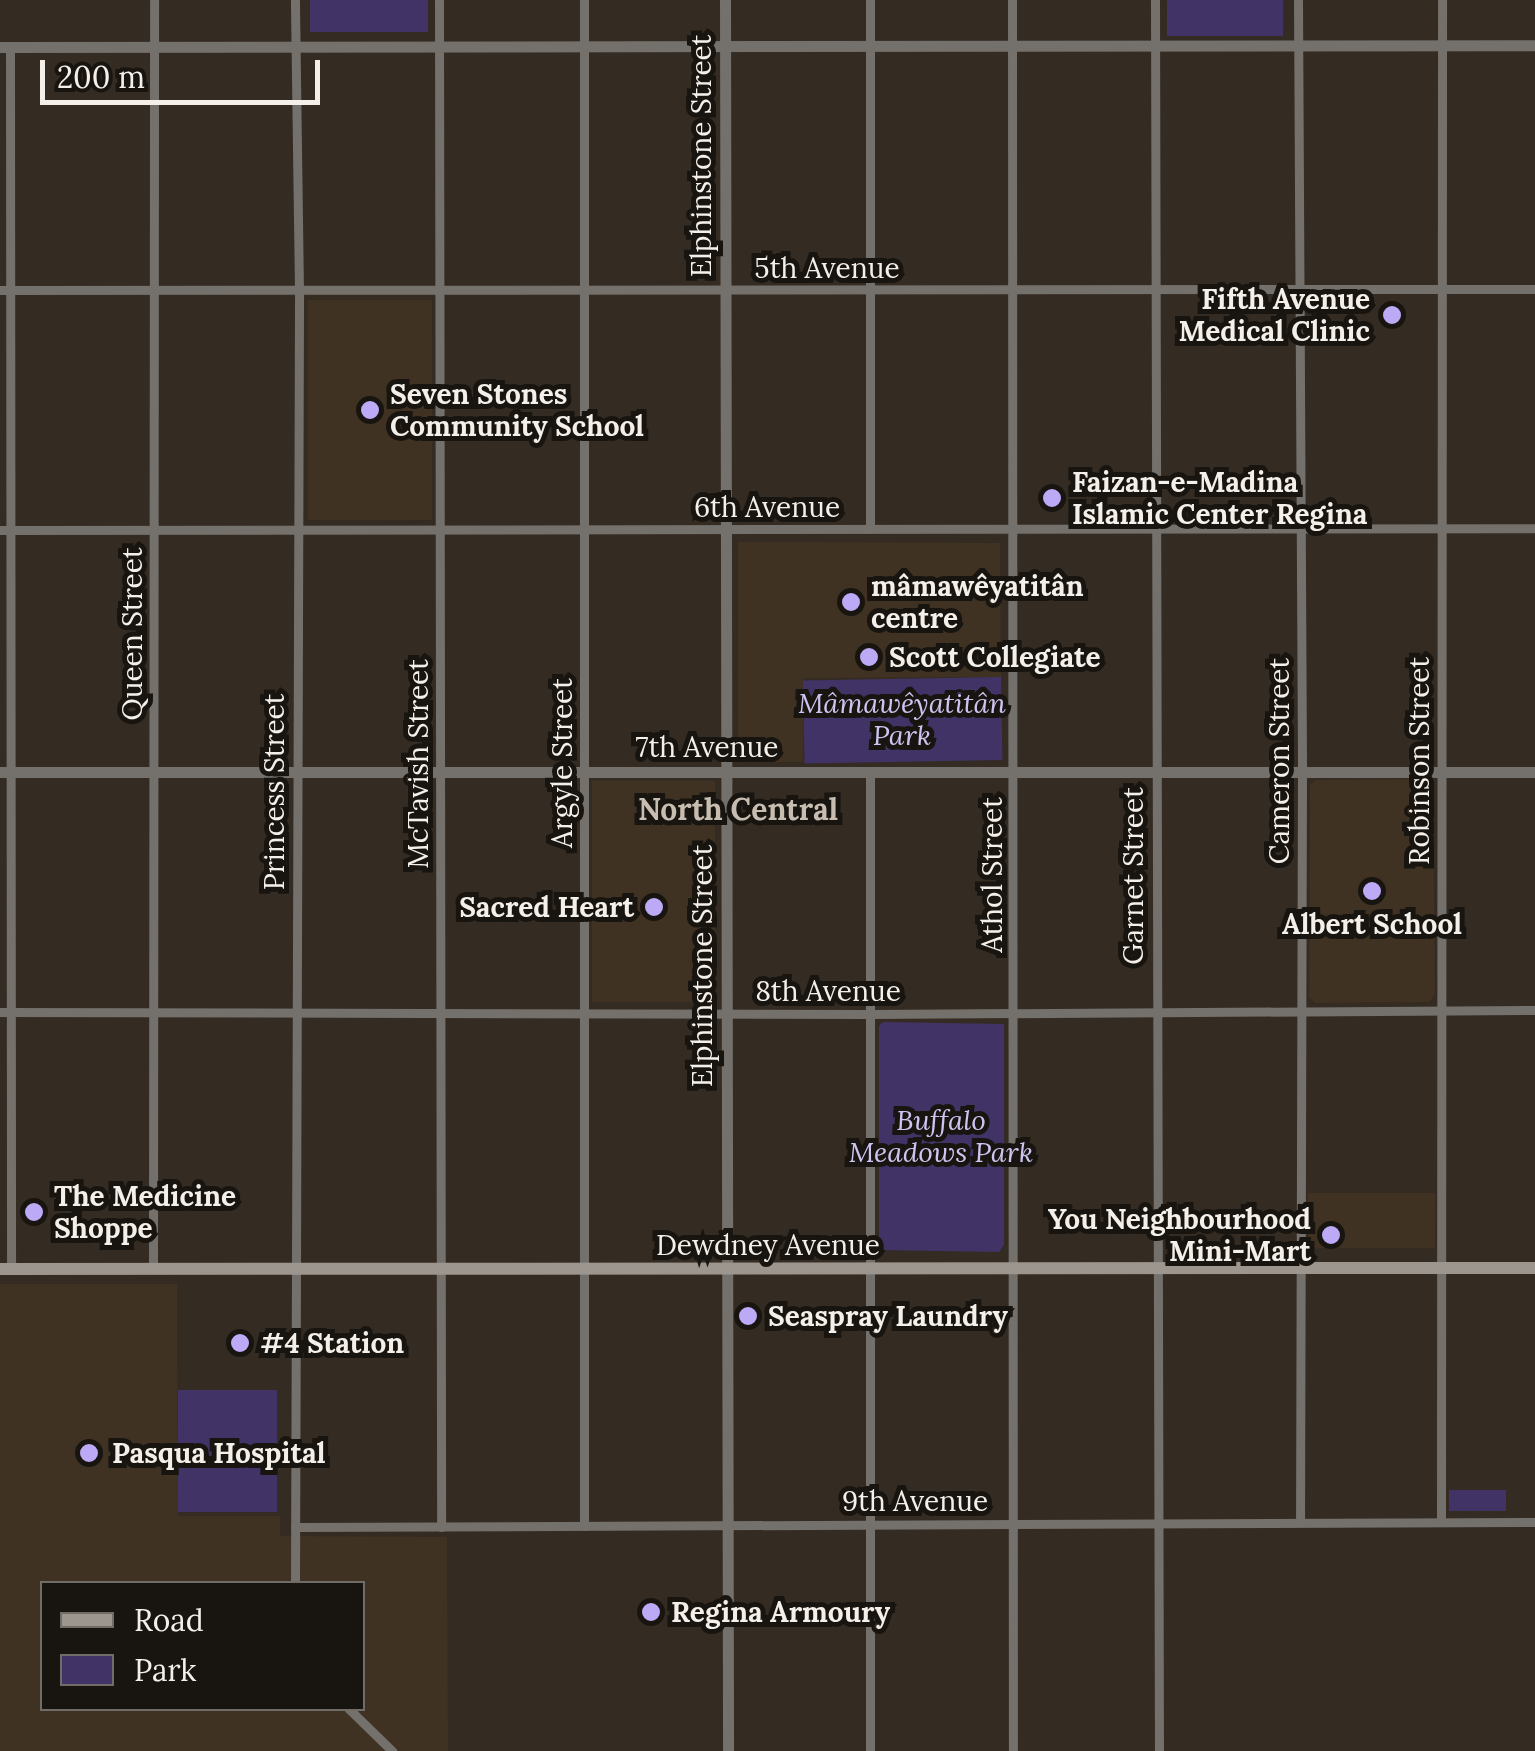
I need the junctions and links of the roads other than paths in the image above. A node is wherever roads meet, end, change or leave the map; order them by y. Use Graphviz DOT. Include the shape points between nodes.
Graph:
graph roads {
  1 [pos="154,0"];
  2 [pos="295,0"];
  3 [pos="438,0"];
  4 [pos="584,0"];
  5 [pos="725,0"];
  6 [pos="870,0"];
  7 [pos="1012,0"];
  8 [pos="1155,0"];
  9 [pos="1298,0"];
  10 [pos="1442,0"];
  11 [pos="1298,45"];
  12 [pos="1442,45"];
  13 [pos="1535,45"];
  14 [pos="438,46"];
  15 [pos="584,46"];
  16 [pos="726,46"];
  17 [pos="870,46"];
  18 [pos="1012,46"];
  19 [pos="1155,46"];
  20 [pos="5,47"];
  21 [pos="154,47"];
  22 [pos="295,47"];
  23 [pos="1013,289"];
  24 [pos="1442,289"];
  25 [pos="1535,289"];
  26 [pos="0,290"];
  27 [pos="12,290"];
  28 [pos="151,290"];
  29 [pos="439,290"];
  30 [pos="584,290"];
  31 [pos="870,290"];
  32 [pos="1154,290"];
  33 [pos="1298,290"];
  34 [pos="299,291"];
  35 [pos="726,291"];
  36 [pos="1442,528"];
  37 [pos="1535,528"];
  38 [pos="727,529"];
  39 [pos="870,529"];
  40 [pos="1014,529"];
  41 [pos="1154,529"];
  42 [pos="1301,529"];
  43 [pos="6,530"];
  44 [pos="154,530"];
  45 [pos="297,530"];
  46 [pos="440,530"];
  47 [pos="584,530"];
  48 [pos="1156,770"];
  49 [pos="1302,770"];
  50 [pos="1014,771"];
  51 [pos="5,772"];
  52 [pos="154,772"];
  53 [pos="584,772"];
  54 [pos="725,772"];
  55 [pos="870,772"];
  56 [pos="1440,772"];
  57 [pos="1535,772"];
  58 [pos="297,773"];
  59 [pos="440,773"];
  60 [pos="297,1010"];
  61 [pos="1301,1010"];
  62 [pos="1535,1010"];
  63 [pos="153,1011"];
  64 [pos="442,1011"];
  65 [pos="1444,1011"];
  66 [pos="0,1012"];
  67 [pos="12,1012"];
  68 [pos="584,1012"];
  69 [pos="1156,1012"];
  70 [pos="1014,1013"];
  71 [pos="727,1014"];
  72 [pos="870,1014"];
  73 [pos="1300,1268"];
  74 [pos="1441,1268"];
  75 [pos="1535,1268"];
  76 [pos="5,1269"];
  77 [pos="153,1269"];
  78 [pos="296,1269"];
  79 [pos="440,1269"];
  80 [pos="584,1269"];
  81 [pos="728,1269"];
  82 [pos="1158,1269"];
  83 [pos="869,1270"];
  84 [pos="1014,1270"];
  85 [pos="1300,1521"];
  86 [pos="1014,1522"];
  87 [pos="1159,1522"];
  88 [pos="1441,1522"];
  89 [pos="1535,1522"];
  90 [pos="871,1524"];
  91 [pos="728,1525"];
  92 [pos="584,1526"];
  93 [pos="295,1527"];
  94 [pos="441,1528"];
  95 [pos="295,1581"];
  96 [pos="351,1711"];
  97 [pos="392,1751"];
  98 [pos="728,1751"];
  99 [pos="870,1751"];
  100 [pos="1013,1751"];
  101 [pos="1159,1751"];
  1 -- 21 [label="street, Queen Street"];
  2 -- 22 [label="street, Princess Street"];
  3 -- 14 [label="street, McTavish Street"];
  4 -- 15 [label="street, Argyle Street"];
  5 -- 16 [label="street, Elphinstone Street"];
  6 -- 17 [label="street"];
  7 -- 18 [label="street, Athol Street"];
  8 -- 19 [label="street, Garnet Street"];
  9 -- 11 [label="street, Cameron Street"];
  10 -- 12 [label="street, Robinson Street"];
  11 -- 12 [label="street"];
  11 -- 19 [label="street"];
  11 -- 33 [label="street, Cameron Street"];
  12 -- 13 [label="street"];
  12 -- 24 [label="street, Robinson Street"];
  14 -- 15 [label="street"];
  14 -- 22 [label="street"];
  14 -- 29 [label="street, McTavish Street"];
  15 -- 16 [label="street"];
  15 -- 30 [label="street, Argyle Street"];
  16 -- 17 [label="street"];
  16 -- 35 [label="street, Elphinstone Street"];
  17 -- 18 [label="street"];
  17 -- 31 [label="street"];
  18 -- 19 [label="street"];
  18 -- 23 [label="street, Athol Street"];
  19 -- 32 [label="street, Garnet Street"];
  20 -- 21 [label="street"];
  20 -- 27 [label="street"];
  21 -- 22 [label="street"];
  21 -- 28 [label="street, Queen Street"];
  22 -- 34 [label="street, Princess Street"];
  23 -- 31 [label="street, 5th Avenue"];
  23 -- 32 [label="street, 5th Avenue"];
  23 -- 40 [label="street, Athol Street"];
  24 -- 25 [label="street, 5th Avenue"];
  24 -- 33 [label="street, 5th Avenue"];
  24 -- 36 [label="street, Robinson Street"];
  26 -- 27 [label="street, 5th Avenue"];
  27 -- 28 [label="street, 5th Avenue"];
  27 -- 43 [label="street"];
  28 -- 34 [label="street, 5th Avenue"];
  28 -- 44 [label="street, Queen Street"];
  29 -- 30 [label="street, 5th Avenue"];
  29 -- 34 [label="street, 5th Avenue"];
  29 -- 46 [label="street, McTavish Street"];
  30 -- 35 [label="street, 5th Avenue"];
  30 -- 47 [label="street, Argyle Street"];
  31 -- 35 [label="street, 5th Avenue"];
  31 -- 39 [label="street"];
  32 -- 33 [label="street, 5th Avenue"];
  32 -- 41 [label="street, Garnet Street"];
  33 -- 42 [label="street, Cameron Street"];
  34 -- 45 [label="street, Princess Street"];
  35 -- 38 [label="street, Elphinstone Street"];
  36 -- 37 [label="street, 6th Avenue"];
  36 -- 42 [label="street, 6th Avenue"];
  36 -- 56 [label="street, Robinson Street"];
  38 -- 39 [label="street, 6th Avenue"];
  38 -- 47 [label="street, 6th Avenue"];
  38 -- 54 [label="street, Elphinstone Street"];
  39 -- 40 [label="street, 6th Avenue"];
  40 -- 41 [label="street, 6th Avenue"];
  40 -- 50 [label="street, Athol Street"];
  41 -- 42 [label="street, 6th Avenue"];
  41 -- 48 [label="street, Garnet Street"];
  42 -- 49 [label="street, Cameron Street"];
  43 -- 44 [label="street, 6th Avenue"];
  43 -- 51 [label="street"];
  44 -- 45 [label="street, 6th Avenue"];
  44 -- 52 [label="street, Queen Street"];
  45 -- 46 [label="street, 6th Avenue"];
  45 -- 58 [label="street, Princess Street"];
  46 -- 47 [label="street, 6th Avenue"];
  46 -- 59 [label="street, McTavish Street"];
  47 -- 53 [label="street, Argyle Street"];
  48 -- 49 [label="street, 7th Avenue"];
  48 -- 50 [label="street, 7th Avenue"];
  48 -- 69 [label="street, Garnet Street"];
  49 -- 56 [label="street, 7th Avenue"];
  49 -- 61 [label="street, Cameron Street"];
  50 -- 55 [label="street, 7th Avenue"];
  50 -- 70 [label="street, Athol Street"];
  51 -- 52 [label="street, 7th Avenue"];
  51 -- 67 [label="street"];
  52 -- 58 [label="street, 7th Avenue"];
  52 -- 63 [label="street, Queen Street"];
  53 -- 54 [label="street, 7th Avenue"];
  53 -- 59 [label="street, 7th Avenue"];
  53 -- 68 [label="street, Argyle Street"];
  54 -- 55 [label="street, 7th Avenue"];
  54 -- 71 [label="street, Elphinstone Street"];
  55 -- 72 [label="street"];
  56 -- 57 [label="street, 7th Avenue"];
  56 -- 65 [label="street, Robinson Street"];
  58 -- 59 [label="street, 7th Avenue"];
  58 -- 60 [label="street, Princess Street"];
  59 -- 64 [label="street, McTavish Street"];
  60 -- 63 [label="street, 8th Avenue"];
  60 -- 64 [label="street, 8th Avenue"];
  60 -- 78 [label="street, Princess Street"];
  61 -- 65 [label="street, 8th Avenue"];
  61 -- 69 [label="street, 8th Avenue"];
  61 -- 73 [label="street, Cameron Street"];
  62 -- 65 [label="street, 8th Avenue"];
  63 -- 67 [label="street, 8th Avenue"];
  63 -- 77 [label="street, Queen Street"];
  64 -- 68 [label="street, 8th Avenue"];
  64 -- 79 [label="street, McTavish Street"];
  65 -- 74 [label="street, Robinson Street"];
  66 -- 67 [label="street, 8th Avenue"];
  67 -- 76 [label="street"];
  68 -- 71 [label="street, 8th Avenue"];
  68 -- 80 [label="street, Argyle Street"];
  69 -- 70 [label="street, 8th Avenue"];
  69 -- 82 [label="street, Garnet Street"];
  70 -- 72 [label="street, 8th Avenue"];
  70 -- 84 [label="street, Athol Street"];
  71 -- 72 [label="street, 8th Avenue"];
  71 -- 81 [label="street, Elphinstone Street"];
  72 -- 83 [label="street"];
  73 -- 74 [label="main road, Dewdney Avenue"];
  73 -- 82 [label="main road, Dewdney Avenue"];
  73 -- 85 [label="street, Cameron Street"];
  74 -- 75 [label="main road, Dewdney Avenue"];
  74 -- 88 [label="street, Robinson Street"];
  76 -- 77 [label="main road, Dewdney Avenue"];
  77 -- 78 [label="main road, Dewdney Avenue"];
  78 -- 79 [label="main road, Dewdney Avenue"];
  78 -- 93 [label="street, Princess Street"];
  79 -- 80 [label="main road, Dewdney Avenue"];
  79 -- 94 [label="street, McTavish Street"];
  80 -- 81 [label="main road, Dewdney Avenue"];
  80 -- 92 [label="street, Argyle Street"];
  81 -- 83 [label="main road, Dewdney Avenue"];
  81 -- 91 [label="street, Elphinstone Street"];
  82 -- 84 [label="main road, Dewdney Avenue"];
  82 -- 87 [label="street, Garnet Street"];
  83 -- 84 [label="main road, Dewdney Avenue"];
  83 -- 90 [label="street"];
  84 -- 86 [label="street, Athol Street"];
  85 -- 87 [label="street, 9th Avenue"];
  85 -- 88 [label="street, 9th Avenue"];
  86 -- 87 [label="street, 9th Avenue"];
  86 -- 90 [label="street, 9th Avenue"];
  86 -- 100 [label="street, Athol Street"];
  87 -- 101 [label="street, Garnet Street"];
  88 -- 89 [label="street, 9th Avenue"];
  90 -- 91 [label="street, 9th Avenue"];
  90 -- 99 [label="street"];
  91 -- 92 [label="street, 9th Avenue"];
  91 -- 98 [label="street, Elphinstone Street"];
  92 -- 94 [label="street, 9th Avenue"];
  93 -- 94 [label="street, 9th Avenue"];
  93 -- 95 [label="street, Princess Street"];
  96 -- 97 [label="street"];
}
